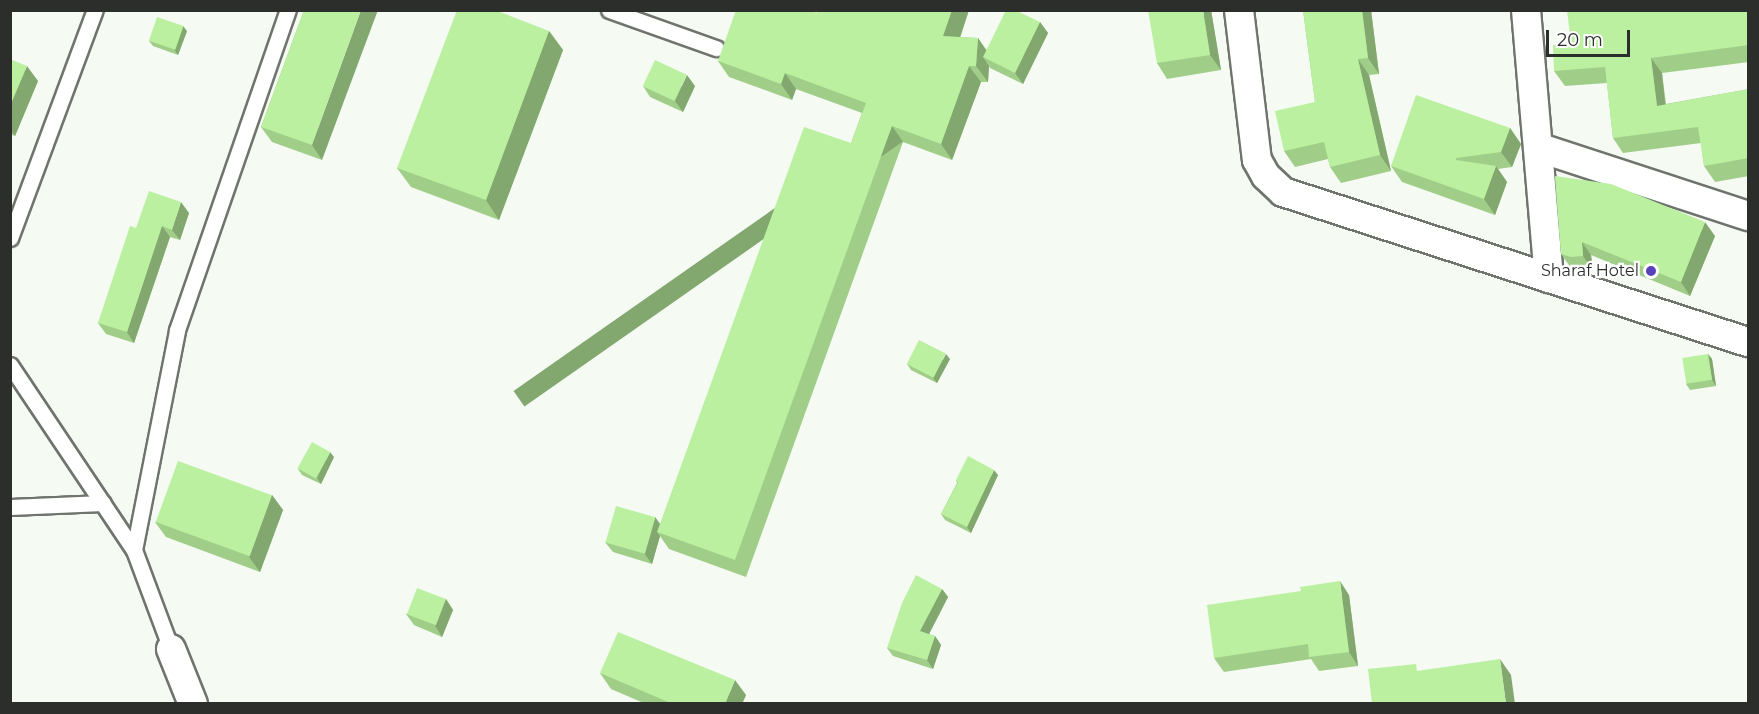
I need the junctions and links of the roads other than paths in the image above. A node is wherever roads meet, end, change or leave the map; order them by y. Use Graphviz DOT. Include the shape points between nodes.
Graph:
graph roads {
  1 [pos="95,10"];
  2 [pos="288,10"];
  3 [pos="609,10"];
  4 [pos="1239,10"];
  5 [pos="1526,10"];
  6 [pos="716,48"];
  7 [pos="1540,148"];
  8 [pos="1749,216"];
  9 [pos="10,238"];
  10 [pos="1549,278"];
  11 [pos="1749,342"];
  12 [pos="10,365"];
  13 [pos="103,503"];
  14 [pos="10,507"];
  15 [pos="134,549"];
  16 [pos="171,649"];
  17 [pos="193,704"];
  1 -- 9 [label="lane"];
  2 -- 15 [label="lane" via="177,330"];
  3 -- 6 [label="lane"];
  4 -- 10 [label="street" via="1257,160 1266,176 1283,192"];
  5 -- 7 [label="street"];
  7 -- 8 [label="street"];
  7 -- 10 [label="street"];
  10 -- 11 [label="street"];
  12 -- 13 [label="lane"];
  13 -- 14 [label="lane"];
  13 -- 15 [label="lane"];
  15 -- 16 [label="lane"];
  16 -- 17 [label="street"];
}
